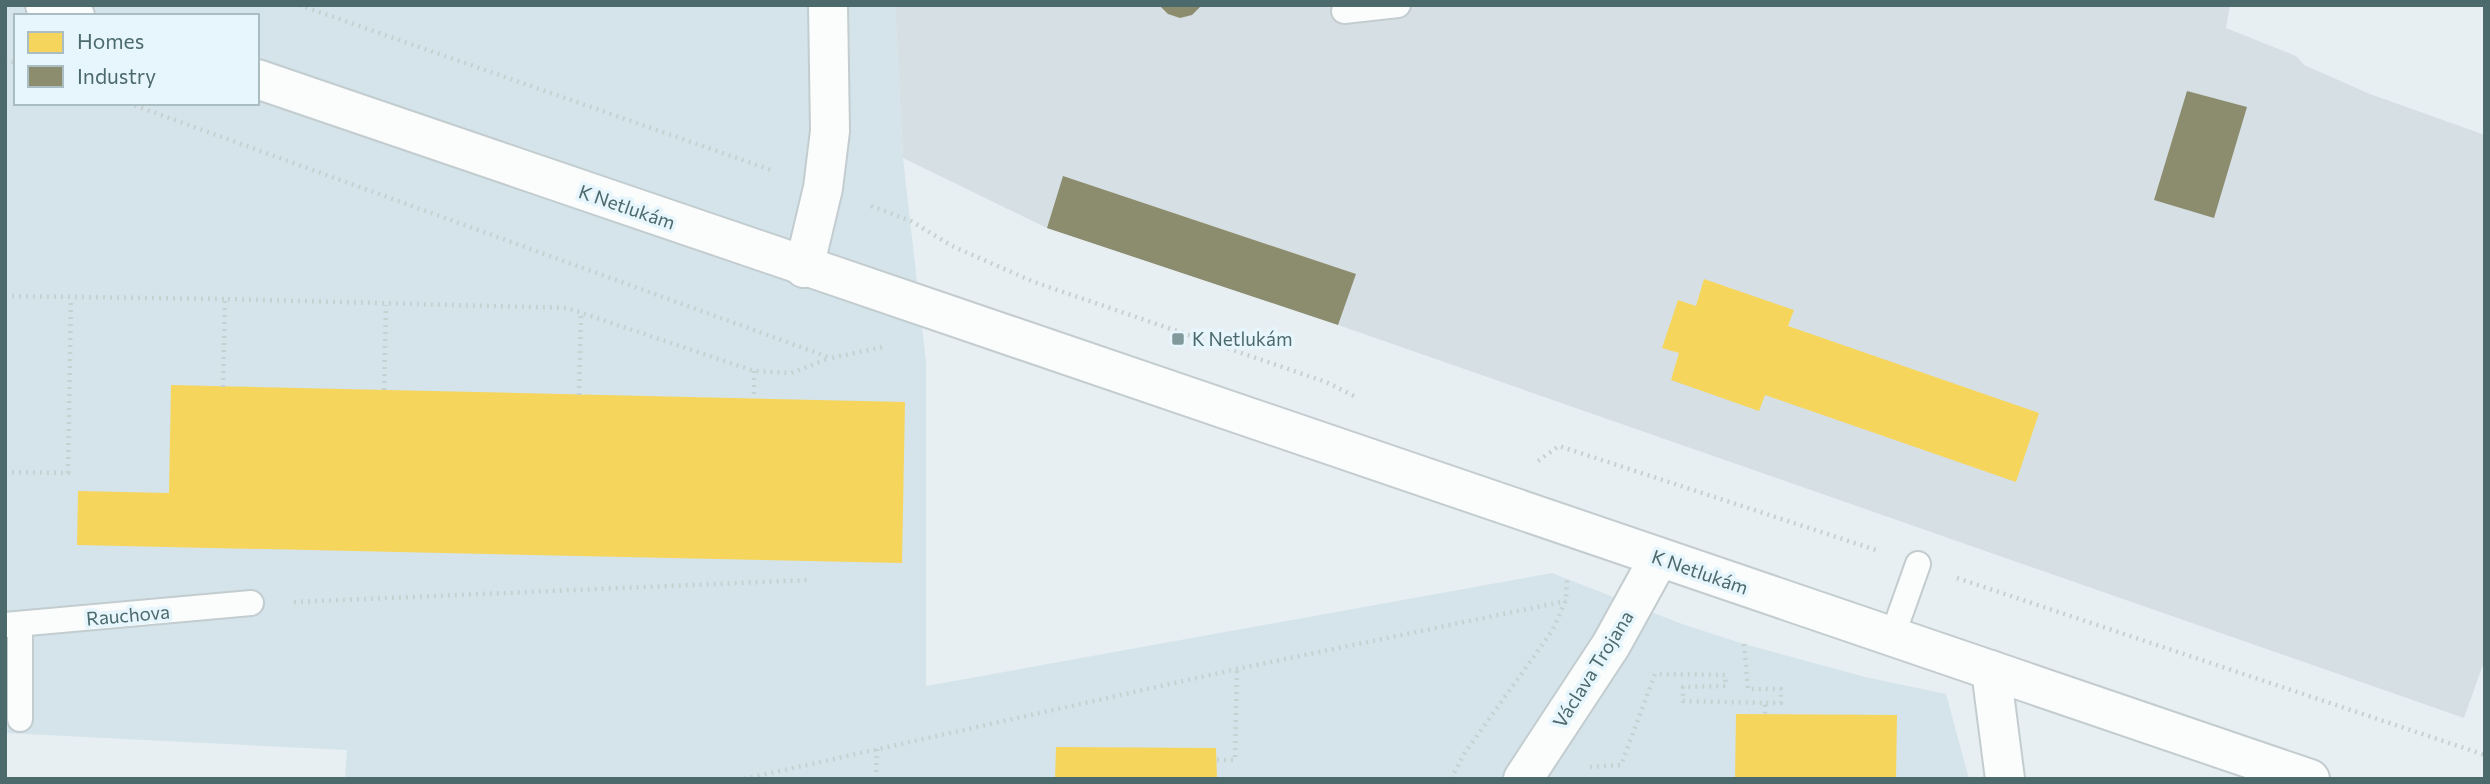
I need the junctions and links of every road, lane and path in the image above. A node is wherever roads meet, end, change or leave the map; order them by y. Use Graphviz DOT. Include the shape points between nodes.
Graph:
graph roads {
  1 [pos="45,5"];
  2 [pos="299,5"];
  3 [pos="828,5"];
  4 [pos="1398,5"];
  5 [pos="1344,11"];
  6 [pos="70,14"];
  7 [pos="259,80"];
  8 [pos="134,105"];
  9 [pos="823,188"];
  10 [pos="804,268"];
  11 [pos="5,296"];
  12 [pos="71,298"];
  13 [pos="225,299"];
  14 [pos="386,305"];
  15 [pos="581,313"];
  16 [pos="891,345"];
  17 [pos="831,358"];
  18 [pos="754,371"];
  19 [pos="223,387"];
  20 [pos="384,390"];
  21 [pos="579,395"];
  22 [pos="754,399"];
  23 [pos="1362,400"];
  24 [pos="1532,465"];
  25 [pos="5,472"];
  26 [pos="1660,558"];
  27 [pos="1918,564"];
  28 [pos="1567,574"];
  29 [pos="808,580"];
  30 [pos="1566,600"];
  31 [pos="251,603"];
  32 [pos="13,625"];
  33 [pos="1892,638"];
  34 [pos="1744,644"];
  35 [pos="1237,668"];
  36 [pos="1991,670"];
  37 [pos="1765,703"];
  38 [pos="1765,714"];
  39 [pos="20,719"];
  40 [pos="877,748"];
  41 [pos="2485,755"];
  42 [pos="1217,760"];
  43 [pos="1587,768"];
  44 [pos="744,779"];
  45 [pos="876,779"];
  46 [pos="1451,779"];
  47 [pos="1523,779"];
  48 [pos="2005,779"];
  49 [pos="2310,779"];
  1 -- 6 [label="street"];
  2 -- 9 [label="path"];
  3 -- 9 [label="street" via="830,131"];
  4 -- 5 [label="lane"];
  7 -- 10 [label="street, K Netlukám"];
  8 -- 17 [label="path"];
  9 -- 10 [label="street"];
  9 -- 23 [label="path" via="911,220 952,246 1034,282 1326,383"];
  10 -- 26 [label="street, K Netlukám"];
  11 -- 12 [label="path"];
  12 -- 13 [label="path"];
  12 -- 25 [label="path" via="68,473"];
  13 -- 14 [label="path"];
  13 -- 19 [label="path"];
  14 -- 15 [label="path" via="567,308"];
  14 -- 20 [label="path"];
  15 -- 18 [label="path"];
  15 -- 21 [label="path"];
  16 -- 17 [label="path"];
  17 -- 18 [label="path" via="792,373"];
  18 -- 22 [label="path"];
  24 -- 27 [label="path" via="1559,446"];
  26 -- 33 [label="street, K Netlukám"];
  26 -- 47 [label="street, Václava Trojana" via="1611,645"];
  27 -- 33 [label="lane"];
  27 -- 41 [label="path"];
  28 -- 30 [label="path"];
  29 -- 31 [label="path"];
  30 -- 35 [label="path"];
  30 -- 46 [label="path" via="1552,631"];
  31 -- 32 [label="lane, Rauchova"];
  32 -- 39 [label="lane"];
  33 -- 36 [label="street, K Netlukám"];
  34 -- 37 [label="path" via="1748,689 1780,689 1781,703"];
  35 -- 40 [label="path"];
  35 -- 42 [label="path" via="1235,760"];
  36 -- 48 [label="street"];
  36 -- 49 [label="street, K Netlukám"];
  37 -- 38 [label="path"];
  37 -- 43 [label="path" via="1683,701 1683,687 1726,686 1725,675 1656,674 1621,765"];
  40 -- 44 [label="path"];
  40 -- 45 [label="path"];
}
